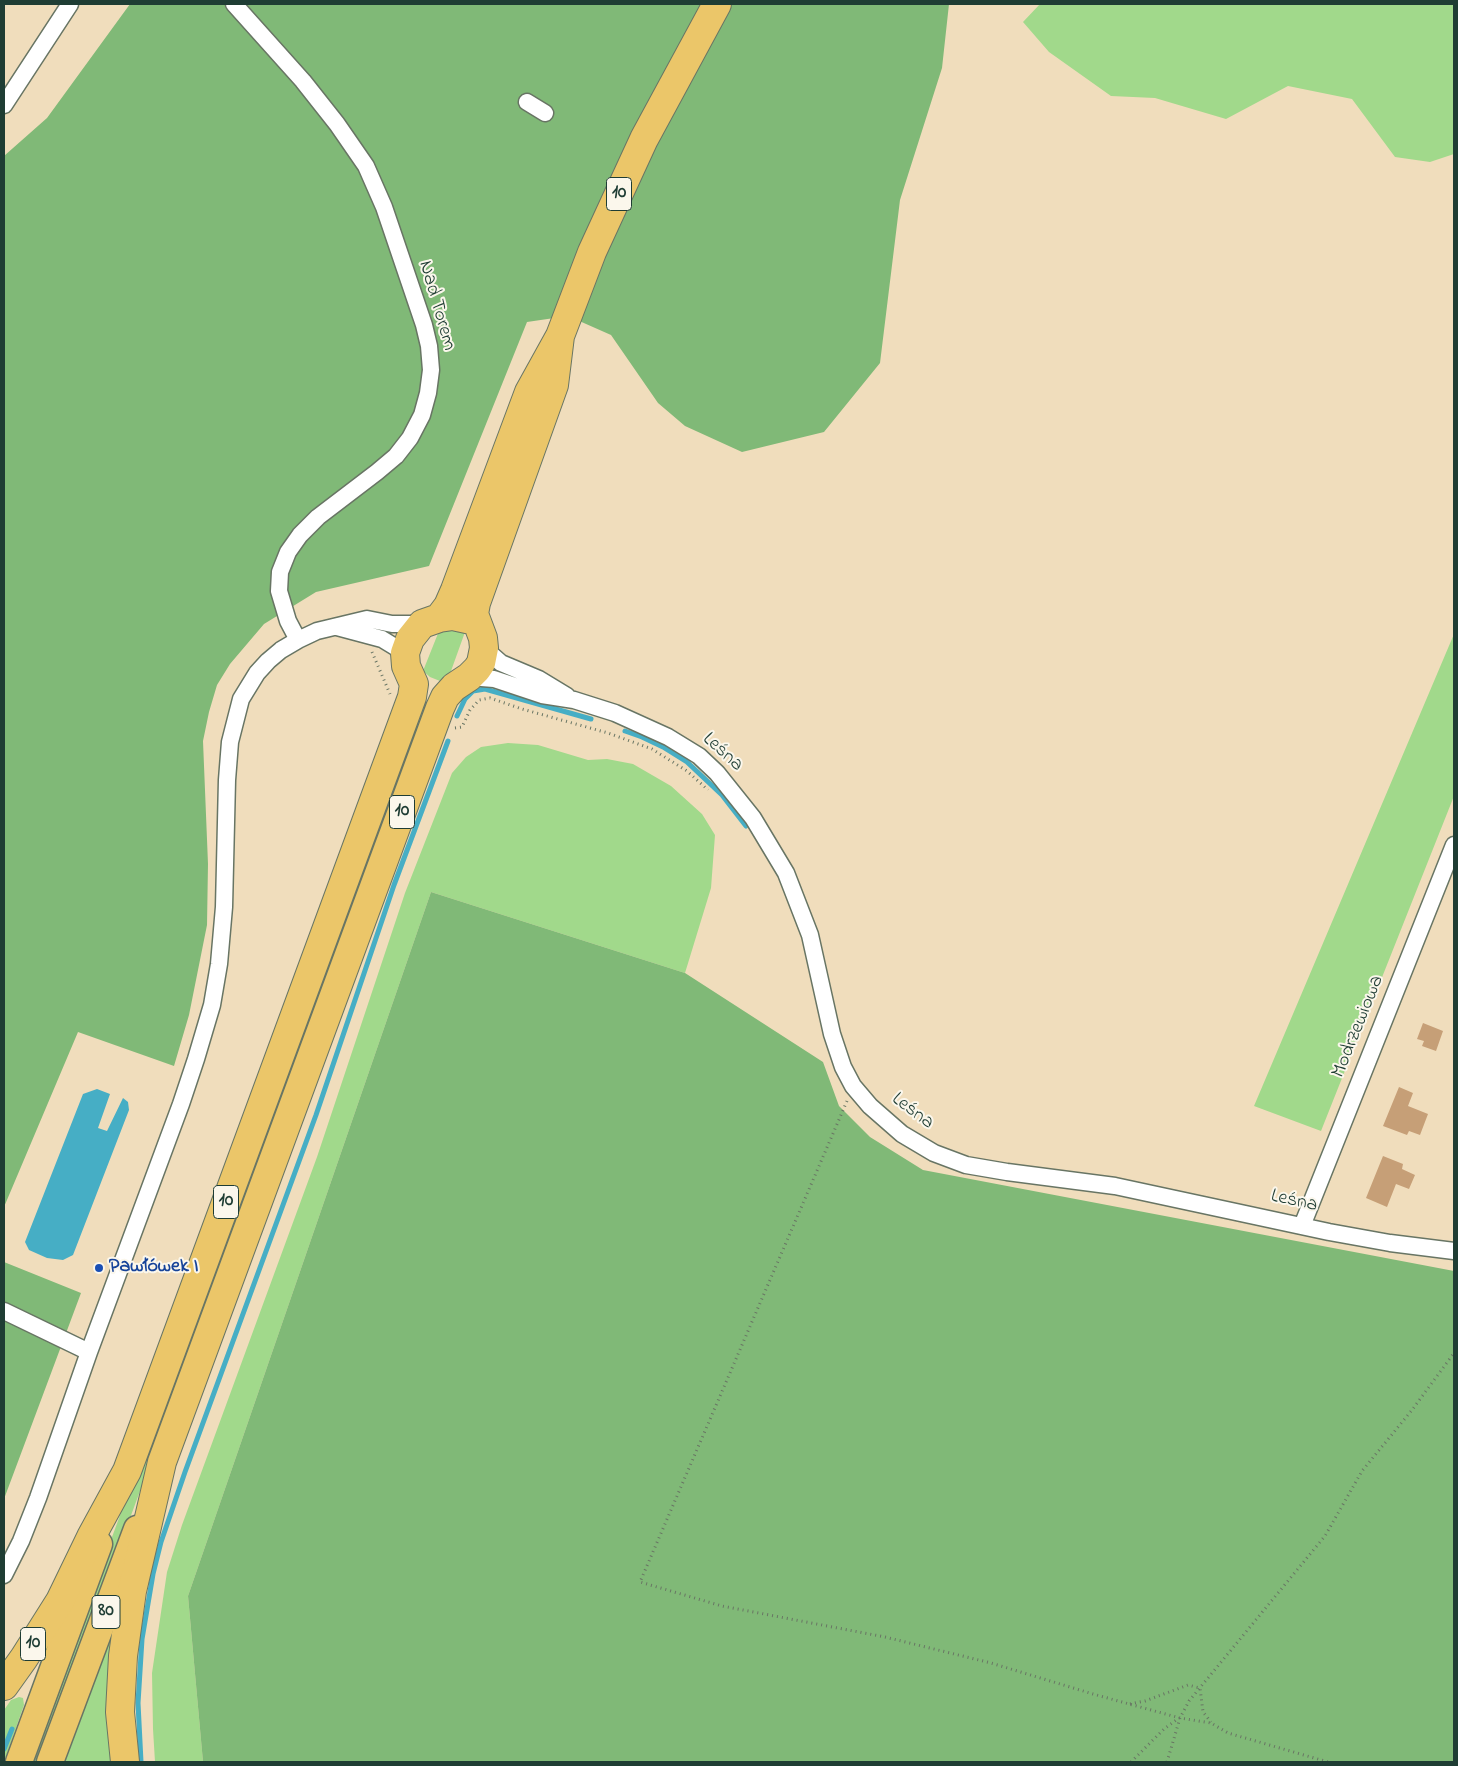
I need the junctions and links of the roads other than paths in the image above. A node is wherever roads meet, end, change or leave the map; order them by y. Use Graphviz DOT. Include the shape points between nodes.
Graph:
graph roads {
  1 [pos="70,4"];
  2 [pos="234,4"];
  3 [pos="717,4"];
  4 [pos="527,102"];
  5 [pos="4,105"];
  6 [pos="545,113"];
  7 [pos="560,336"];
  8 [pos="431,621"];
  9 [pos="476,621"];
  10 [pos="337,627"];
  11 [pos="298,640"];
  12 [pos="484,648"];
  13 [pos="405,653"];
  14 [pos="412,680"];
  15 [pos="462,682"];
  16 [pos="574,700"];
  17 [pos="1454,845"];
  18 [pos="1302,1226"];
  19 [pos="1454,1251"];
  20 [pos="4,1311"];
  21 [pos="89,1352"];
  22 [pos="162,1462"];
  23 [pos="127,1471"];
  24 [pos="4,1575"];
  25 [pos="4,1686"];
  26 [pos="18,1762"];
  27 [pos="50,1762"];
  28 [pos="124,1762"];
  1 -- 5 [label="street"];
  2 -- 11 [label="street, Nad Torem" via="303,81 366,166 384,207 429,346 431,370 428,393 422,415 410,438 396,456 318,517 288,552 280,572 279,591"];
  3 -- 7 [label="highway, 10" via="644,139 592,252"];
  4 -- 6 [label="street"];
  7 -- 8 [label="highway, 10" via="529,392 448,606"];
  7 -- 9 [label="highway, 10" via="554,385 476,603"];
  8 -- 9 [label="highway" via="453,616"];
  8 -- 10 [label="street" via="392,624 367,619"];
  8 -- 13 [label="highway, 10" via="410,639"];
  9 -- 12 [label="highway, 10"];
  10 -- 11 [label="street"];
  10 -- 13 [label="street" via="382,639"];
  11 -- 21 [label="street" via="281,650 257,673 236,714 227,780 224,907 212,1005 181,1104"];
  12 -- 15 [label="highway, 10" via="477,669"];
  12 -- 16 [label="street, Leśna" via="501,663 540,679"];
  13 -- 14 [label="highway, 10"];
  14 -- 15 [label="highway" via="436,689"];
  14 -- 23 [label="highway, 10" via="412,697"];
  15 -- 16 [label="street, Leśna" via="494,679 542,695"];
  15 -- 22 [label="highway, 10" via="445,697 440,708"];
  16 -- 18 [label="street, Leśna" via="668,737 698,756 717,773 753,818 786,873 799,903 843,1067 853,1086 870,1106 902,1134 934,1153 966,1165 1115,1186"];
  17 -- 18 [label="street, Modrzewiowa"];
  18 -- 19 [label="street, Leśna"];
  20 -- 21 [label="street"];
  21 -- 24 [label="street" via="38,1498"];
  22 -- 27 [label="main road, 80"];
  22 -- 28 [label="highway, 10" via="132,1591 124,1647 120,1712"];
  23 -- 25 [label="highway, 10" via="60,1601"];
  23 -- 26 [label="main road, 80"];
}
